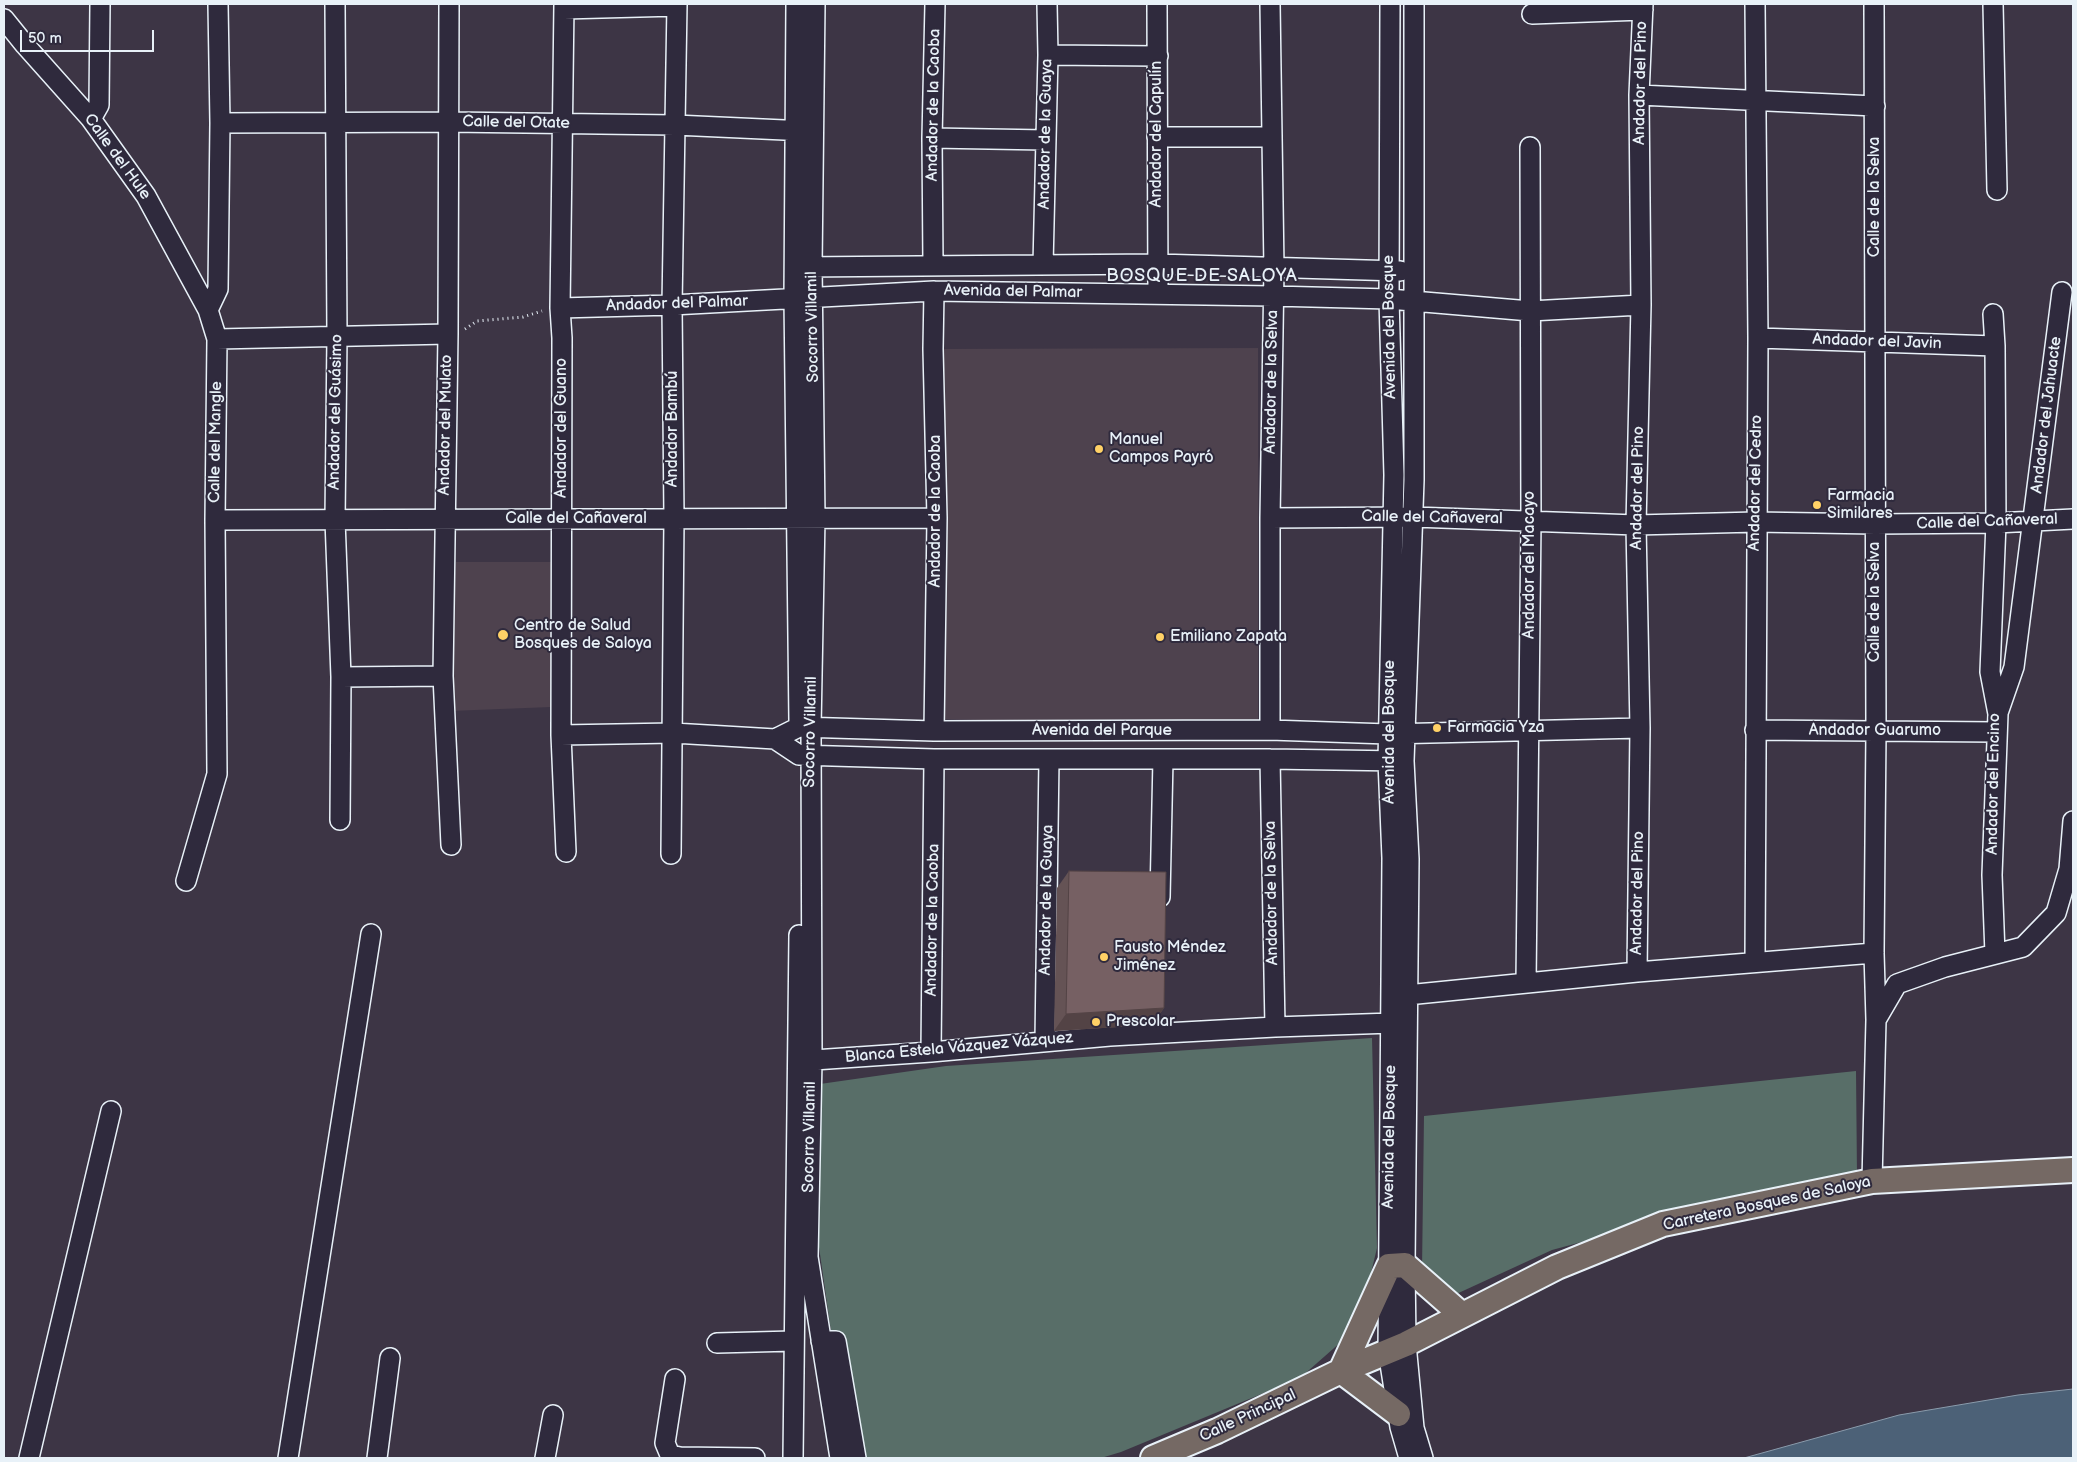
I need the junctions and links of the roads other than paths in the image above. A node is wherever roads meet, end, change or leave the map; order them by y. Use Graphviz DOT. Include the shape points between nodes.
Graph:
graph roads {
  1 [pos="100,4"];
  2 [pos="218,4"];
  3 [pos="335,4"];
  4 [pos="449,4"];
  5 [pos="796,4"];
  6 [pos="815,4"];
  7 [pos="935,4"];
  8 [pos="1047,4"];
  9 [pos="1157,4"];
  10 [pos="1270,4"];
  11 [pos="1390,4"];
  12 [pos="1414,4"];
  13 [pos="1755,4"];
  14 [pos="1874,4"];
  15 [pos="1993,4"];
  16 [pos="677,5"];
  17 [pos="564,6"];
  18 [pos="1642,7"];
  19 [pos="1532,16"];
  20 [pos="4,19"];
  21 [pos="1048,55"];
  22 [pos="1158,56"];
  23 [pos="1390,88"];
  24 [pos="1414,88"];
  25 [pos="1639,95"];
  26 [pos="1756,101"];
  27 [pos="1875,106"];
  28 [pos="91,119"];
  29 [pos="450,122"];
  30 [pos="220,123"];
  31 [pos="336,123"];
  32 [pos="563,124"];
  33 [pos="675,125"];
  34 [pos="803,131"];
  35 [pos="1156,136"];
  36 [pos="1271,137"];
  37 [pos="932,138"];
  38 [pos="1046,140"];
  39 [pos="1530,148"];
  40 [pos="1997,190"];
  41 [pos="1157,264"];
  42 [pos="1043,265"];
  43 [pos="933,266"];
  44 [pos="804,267"];
  45 [pos="1274,269"];
  46 [pos="1389,271"];
  47 [pos="1414,272"];
  48 [pos="934,291"];
  49 [pos="2062,292"];
  50 [pos="1158,294"];
  51 [pos="1273,296"];
  52 [pos="803,298"];
  53 [pos="1389,299"];
  54 [pos="1413,301"];
  55 [pos="672,305"];
  56 [pos="1641,305"];
  57 [pos="560,308"];
  58 [pos="208,310"];
  59 [pos="1530,311"];
  60 [pos="1993,314"];
  61 [pos="448,334"];
  62 [pos="337,336"];
  63 [pos="1758,338"];
  64 [pos="217,339"];
  65 [pos="1875,343"];
  66 [pos="1995,346"];
  67 [pos="1392,516"];
  68 [pos="1414,517"];
  69 [pos="674,518"];
  70 [pos="806,518"];
  71 [pos="937,518"];
  72 [pos="1270,518"];
  73 [pos="445,519"];
  74 [pos="561,519"];
  75 [pos="2073,519"];
  76 [pos="215,520"];
  77 [pos="335,520"];
  78 [pos="1531,520"];
  79 [pos="2034,521"];
  80 [pos="1756,522"];
  81 [pos="1996,523"];
  82 [pos="1875,524"];
  83 [pos="1636,525"];
  84 [pos="444,676"];
  85 [pos="341,677"];
  86 [pos="1997,723"];
  87 [pos="805,727"];
  88 [pos="1640,728"];
  89 [pos="1270,730"];
  90 [pos="1528,730"];
  91 [pos="1755,730"];
  92 [pos="934,731"];
  93 [pos="1876,731"];
  94 [pos="673,732"];
  95 [pos="1397,734"];
  96 [pos="561,735"];
  97 [pos="774,739"];
  98 [pos="805,754"];
  99 [pos="1163,758"];
  100 [pos="934,759"];
  101 [pos="1049,759"];
  102 [pos="1270,759"];
  103 [pos="1396,761"];
  104 [pos="340,820"];
  105 [pos="2073,821"];
  106 [pos="451,845"];
  107 [pos="566,852"];
  108 [pos="671,854"];
  109 [pos="186,881"];
  110 [pos="2065,915"];
  111 [pos="1160,916"];
  112 [pos="370,934"];
  113 [pos="1874,953"];
  114 [pos="1995,954"];
  115 [pos="1755,962"];
  116 [pos="1637,972"];
  117 [pos="1526,983"];
  118 [pos="1400,995"];
  119 [pos="1157,1014"];
  120 [pos="1876,1020"];
  121 [pos="1392,1023"];
  122 [pos="1274,1027"];
  123 [pos="1157,1034"];
  124 [pos="1045,1041"];
  125 [pos="931,1052"];
  126 [pos="804,1060"];
  127 [pos="112,1111"];
  128 [pos="2073,1170"];
  129 [pos="1872,1181"];
  130 [pos="1397,1266"];
  131 [pos="1462,1315"];
  132 [pos="793,1341"];
  133 [pos="821,1341"];
  134 [pos="717,1343"];
  135 [pos="1397,1348"];
  136 [pos="390,1358"];
  137 [pos="1341,1371"];
  138 [pos="675,1379"];
  139 [pos="553,1415"];
  140 [pos="1404,1423"];
  141 [pos="29,1458"];
  142 [pos="288,1458"];
  143 [pos="377,1458"];
  144 [pos="545,1458"];
  145 [pos="754,1458"];
  146 [pos="793,1458"];
  147 [pos="840,1458"];
  148 [pos="856,1458"];
  149 [pos="1153,1458"];
  150 [pos="1409,1458"];
  151 [pos="1422,1458"];
  1 -- 28 [label="street" via="99,105"];
  2 -- 30 [label="street"];
  3 -- 31 [label="street, Andador del Guásimo"];
  4 -- 29 [label="street, Andador del Mulato"];
  5 -- 34 [label="street, Socorro Villamil"];
  6 -- 34 [label="street, Socorro Villamil"];
  7 -- 37 [label="street, Andador de la Caoba"];
  8 -- 21 [label="street, Andador de la Guaya"];
  9 -- 22 [label="street, Andador del Capulín"];
  10 -- 36 [label="street, Andador de la Selva"];
  11 -- 23 [label="street, Avenida del Bosque"];
  12 -- 24 [label="street, Avenida del Bosque"];
  13 -- 26 [label="street, Andador del Cedro"];
  14 -- 27 [label="street, Calle de la Selva"];
  15 -- 40 [label="street"];
  16 -- 17 [label="street"];
  16 -- 33 [label="street, Andador Bambú"];
  17 -- 32 [label="street, Andador del Guano"];
  18 -- 19 [label="street"];
  18 -- 25 [label="street, Andador del Pino"];
  20 -- 28 [label="street, Calle del Hule"];
  21 -- 22 [label="street"];
  21 -- 38 [label="street, Andador de la Guaya"];
  22 -- 35 [label="street, Andador del Capulín"];
  23 -- 24 [label="street"];
  23 -- 46 [label="street, Avenida del Bosque"];
  24 -- 47 [label="street, Avenida del Bosque"];
  25 -- 26 [label="street"];
  25 -- 56 [label="street, Andador del Pino"];
  26 -- 27 [label="street"];
  26 -- 63 [label="street, Andador del Cedro"];
  27 -- 65 [label="street, Calle de la Selva"];
  28 -- 58 [label="street, Calle del Hule" via="146,196"];
  29 -- 31 [label="street, Calle del Otate"];
  29 -- 32 [label="street, Calle del Otate"];
  29 -- 61 [label="street, Andador del Mulato"];
  30 -- 31 [label="street, Calle del Otate"];
  30 -- 58 [label="street" via="218,289"];
  31 -- 62 [label="street, Andador del Guásimo"];
  32 -- 33 [label="street, Calle del Otate"];
  32 -- 57 [label="street, Andador del Guano"];
  33 -- 34 [label="street, Calle del Otate"];
  33 -- 55 [label="street, Andador Bambú"];
  34 -- 44 [label="street, Socorro Villamil"];
  35 -- 36 [label="street"];
  35 -- 41 [label="street, Andador del Capulín"];
  36 -- 45 [label="street, Andador de la Selva"];
  37 -- 38 [label="street"];
  37 -- 43 [label="street, Andador de la Caoba"];
  38 -- 42 [label="street, Andador de la Guaya"];
  39 -- 59 [label="street, Andador del Macayo"];
  41 -- 42 [label="street, Avenida del Palmar"];
  41 -- 45 [label="street, Avenida del Palmar"];
  41 -- 50 [label="street, Andador del Capulín"];
  42 -- 43 [label="street, Avenida del Palmar"];
  43 -- 44 [label="street, Avenida del Palmar"];
  44 -- 52 [label="street, Socorro Villamil"];
  45 -- 46 [label="street, Avenida del Palmar"];
  45 -- 51 [label="street, Andador de la Selva"];
  46 -- 47 [label="street, Avenida del Palmar"];
  46 -- 53 [label="street, Avenida del Bosque"];
  47 -- 54 [label="street, Avenida del Bosque"];
  48 -- 50 [label="street, Avenida del Palmar"];
  48 -- 52 [label="street, Avenida del Palmar"];
  48 -- 71 [label="street, Andador de la Caoba"];
  49 -- 79 [label="street, Andador del Jahuacte"];
  50 -- 51 [label="street, Avenida del Palmar"];
  51 -- 53 [label="street, Avenida del Palmar"];
  51 -- 72 [label="street, Andador de la Selva"];
  52 -- 55 [label="street, Andador del Palmar"];
  52 -- 70 [label="street, Socorro Villamil"];
  53 -- 54 [label="street, Avenida del Palmar"];
  53 -- 67 [label="street, Avenida del Bosque" via="1394,475"];
  54 -- 59 [label="street"];
  54 -- 68 [label="street, Avenida del Bosque"];
  55 -- 57 [label="street, Andador del Palmar"];
  55 -- 69 [label="street, Andador Bambú"];
  56 -- 59 [label="street"];
  56 -- 83 [label="street, Andador del Pino"];
  57 -- 74 [label="street, Andador del Guano"];
  58 -- 64 [label="street, Calle del Mangle"];
  59 -- 78 [label="street, Andador del Macayo"];
  60 -- 66 [label="street, Andador del Encino"];
  61 -- 62 [label="street"];
  61 -- 73 [label="street, Andador del Mulato"];
  62 -- 64 [label="street"];
  62 -- 77 [label="street, Andador del Guásimo"];
  63 -- 65 [label="street, Andador del Javin"];
  63 -- 80 [label="street, Andador del Cedro"];
  64 -- 76 [label="street, Calle del Mangle"];
  65 -- 66 [label="street, Andador del Javin"];
  65 -- 82 [label="street, Calle de la Selva"];
  66 -- 81 [label="street, Andador del Encino"];
  67 -- 68 [label="street, Calle del Cañaveral"];
  67 -- 72 [label="street, Calle del Cañaveral"];
  67 -- 95 [label="street, Avenida del Bosque"];
  68 -- 78 [label="street, Calle del Cañaveral"];
  68 -- 95 [label="street, Avenida del Bosque"];
  69 -- 70 [label="street, Calle del Cañaveral"];
  69 -- 74 [label="street, Calle del Cañaveral"];
  69 -- 94 [label="street, Andador Bambú"];
  70 -- 71 [label="street, Calle del Cañaveral"];
  70 -- 87 [label="street, Socorro Villamil"];
  71 -- 92 [label="street, Andador de la Caoba"];
  72 -- 89 [label="street, Andador de la Selva"];
  73 -- 74 [label="street, Calle del Cañaveral"];
  73 -- 77 [label="street, Calle del Cañaveral"];
  73 -- 84 [label="street, Andador del Mulato"];
  74 -- 96 [label="street, Andador del Guano"];
  75 -- 79 [label="street, Calle del Cañaveral"];
  76 -- 77 [label="street, Calle del Cañaveral"];
  76 -- 109 [label="street, Calle del Mangle" via="217,774"];
  77 -- 85 [label="street, Andador del Guásimo"];
  78 -- 83 [label="street, Calle del Cañaveral"];
  78 -- 90 [label="street, Andador del Macayo"];
  79 -- 81 [label="street, Calle del Cañaveral"];
  79 -- 86 [label="street, Andador del Jahuacte" via="2014,666"];
  80 -- 82 [label="street, Calle del Cañaveral"];
  80 -- 83 [label="street, Calle del Cañaveral"];
  80 -- 91 [label="street, Andador del Cedro"];
  81 -- 82 [label="street, Calle del Cañaveral"];
  81 -- 86 [label="street, Andador del Encino" via="1990,672"];
  82 -- 93 [label="street, Calle de la Selva"];
  83 -- 88 [label="street, Andador del Pino"];
  84 -- 85 [label="street"];
  84 -- 106 [label="street, Andador del Mulato"];
  85 -- 104 [label="street, Andador del Guásimo"];
  86 -- 93 [label="street, Andador Guarumo"];
  86 -- 114 [label="street, Andador del Encino" via="1992,875"];
  87 -- 92 [label="street, Avenida del Parque"];
  87 -- 97 [label="street"];
  87 -- 98 [label="street, Socorro Villamil"];
  88 -- 90 [label="street, Avenida del Parque"];
  88 -- 116 [label="street, Andador del Pino"];
  89 -- 92 [label="street, Avenida del Parque"];
  89 -- 95 [label="street, Avenida del Parque"];
  90 -- 95 [label="street, Avenida del Parque"];
  90 -- 117 [label="street, Andador del Macayo"];
  91 -- 93 [label="street, Andador Guarumo"];
  91 -- 115 [label="street, Andador del Cedro"];
  93 -- 113 [label="street, Calle de la Selva"];
  94 -- 96 [label="street"];
  94 -- 97 [label="street"];
  94 -- 108 [label="street, Andador Bambú"];
  95 -- 103 [label="street, Avenida del Bosque"];
  96 -- 107 [label="street, Andador del Guano"];
  97 -- 98 [label="street"];
  98 -- 100 [label="street, Avenida del Parque"];
  98 -- 126 [label="street, Socorro Villamil" via="800,854"];
  99 -- 101 [label="street, Avenida del Parque"];
  99 -- 102 [label="street, Avenida del Parque"];
  99 -- 111 [label="street"];
  100 -- 101 [label="street, Avenida del Parque"];
  100 -- 125 [label="street, Andador de la Caoba"];
  101 -- 124 [label="street, Andador de la Guaya"];
  102 -- 103 [label="street, Avenida del Parque"];
  102 -- 122 [label="street, Andador de la Selva"];
  103 -- 118 [label="street, Avenida del Bosque" via="1392,858"];
  105 -- 110 [label="street"];
  110 -- 114 [label="street" via="2023,947"];
  112 -- 142 [label="street"];
  113 -- 115 [label="street"];
  113 -- 120 [label="street, Calle de la Selva"];
  114 -- 120 [label="street" via="1897,984"];
  115 -- 116 [label="street"];
  116 -- 117 [label="street"];
  117 -- 118 [label="street"];
  118 -- 121 [label="street, Avenida del Bosque"];
  118 -- 130 [label="street, Avenida del Bosque"];
  119 -- 123 [label="street"];
  120 -- 129 [label="street, Calle de la Selva"];
  121 -- 122 [label="street, Blanca Estela Vázquez Vázquez"];
  121 -- 130 [label="street, Avenida del Bosque"];
  122 -- 123 [label="street, Blanca Estela Vázquez Vázquez"];
  123 -- 124 [label="street, Blanca Estela Vázquez Vázquez"];
  124 -- 125 [label="street, Blanca Estela Vázquez Vázquez"];
  125 -- 126 [label="street, Blanca Estela Vázquez Vázquez"];
  126 -- 132 [label="street, Socorro Villamil"];
  126 -- 133 [label="street, Socorro Villamil" via="808,1257"];
  127 -- 141 [label="street"];
  128 -- 129 [label="main road, Carretera Bosques de Saloya"];
  129 -- 131 [label="main road, Carretera Bosques de Saloya" via="1663,1224 1557,1268"];
  130 -- 131 [label="main road"];
  130 -- 135 [label="street, Avenida del Bosque"];
  130 -- 137 [label="main road"];
  131 -- 135 [label="main road, Carretera Bosques de Saloya"];
  132 -- 134 [label="street"];
  132 -- 146 [label="street, Socorro Villamil"];
  133 -- 147 [label="street, Socorro Villamil"];
  133 -- 148 [label="street" via="836,1341"];
  135 -- 137 [label="main road, Carretera Bosques de Saloya"];
  135 -- 140 [label="street, Avenida del Bosque"];
  136 -- 143 [label="street"];
  137 -- 140 [label="main road"];
  137 -- 149 [label="main road, Calle Principal"];
  138 -- 145 [label="street" via="665,1443 670,1455 680,1458"];
  139 -- 144 [label="street"];
  140 -- 150 [label="street, Avenida del Bosque"];
  140 -- 151 [label="street, Avenida del Bosque"];
}
